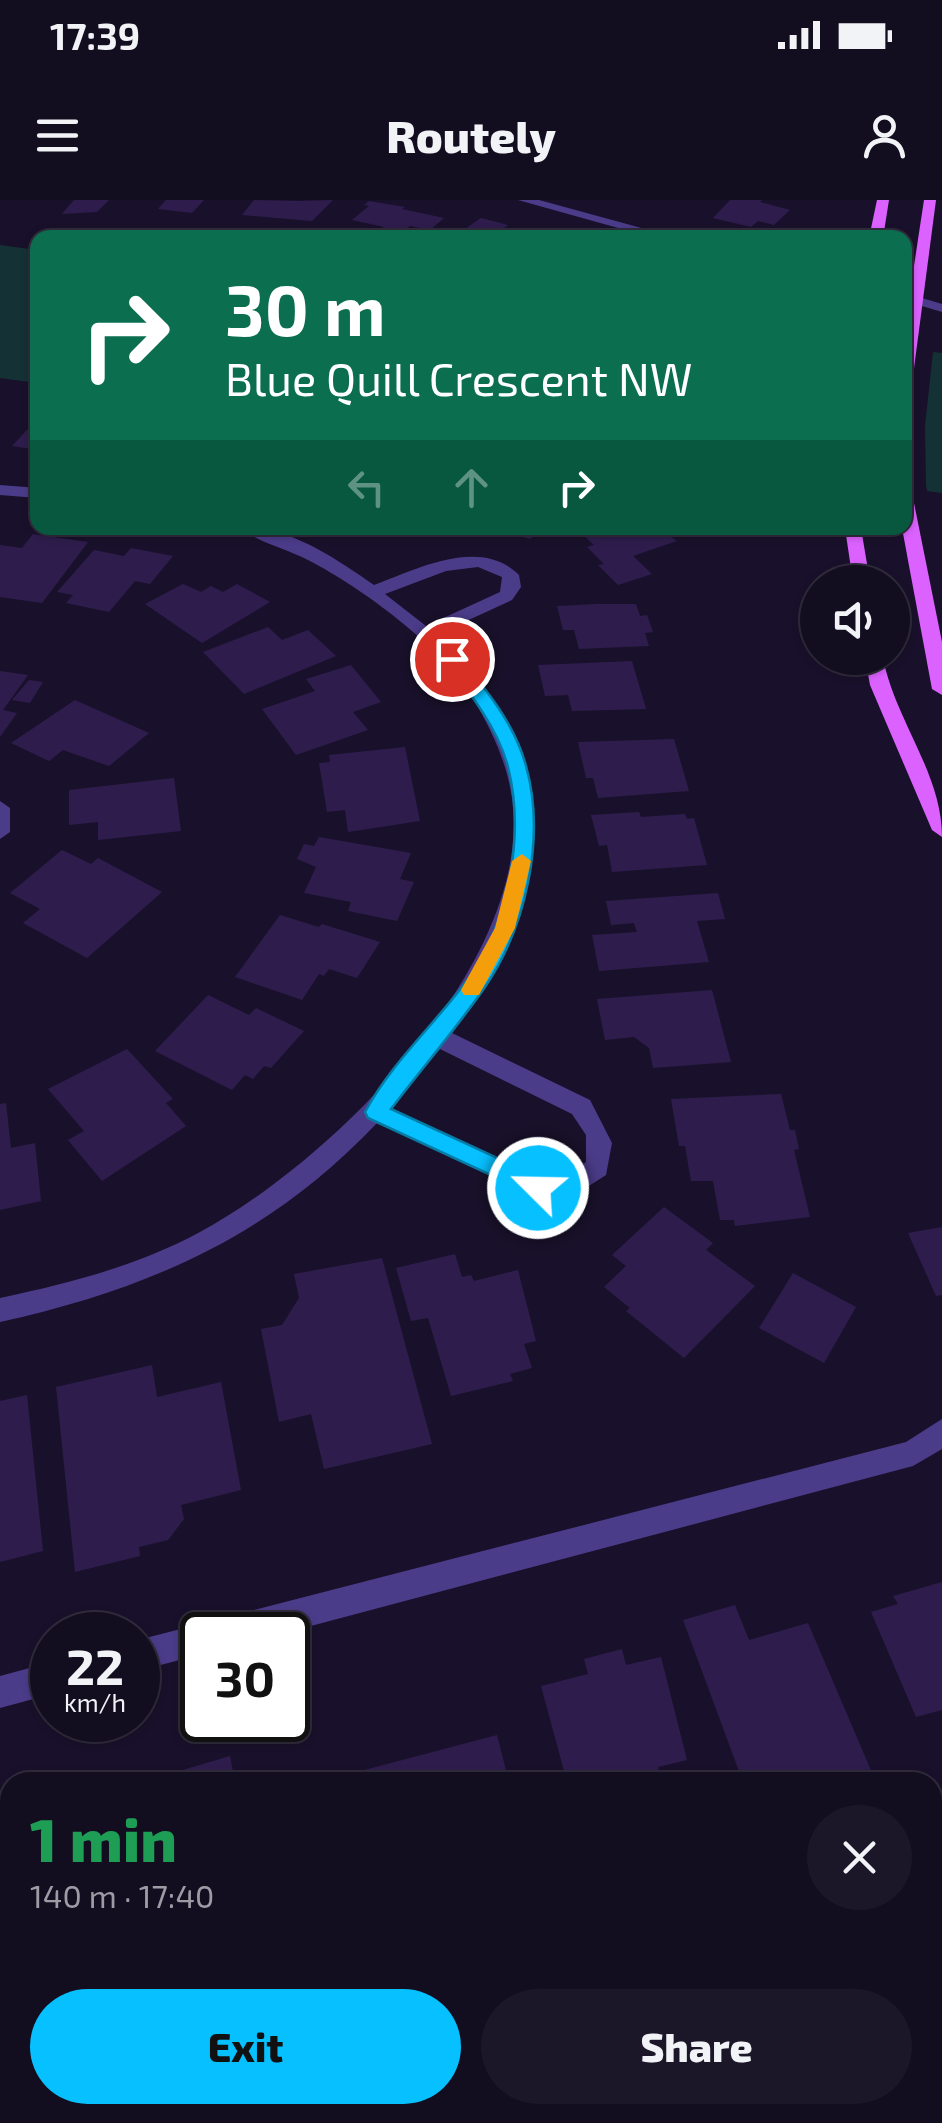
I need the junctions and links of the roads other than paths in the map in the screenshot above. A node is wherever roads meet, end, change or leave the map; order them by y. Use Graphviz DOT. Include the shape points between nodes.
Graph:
graph roads {
  1 [pos="524,200"];
  2 [pos="883,200"];
  3 [pos="930,200"];
  4 [pos="641,230"];
  5 [pos="877,230"];
  6 [pos="912,288"];
  7 [pos="912,299"];
  8 [pos="942,308"];
  9 [pos="0,490"];
  10 [pos="30,492"];
  11 [pos="912,534"];
  12 [pos="267,535"];
  13 [pos="853,535"];
  14 [pos="859,565"];
  15 [pos="373,592"];
  16 [pos="423,634"];
  17 [pos="877,675"];
  18 [pos="942,688"];
  19 [pos="0,808"];
  20 [pos="942,830"];
  21 [pos="0,832"];
  22 [pos="438,1037"];
  23 [pos="376,1112"];
  24 [pos="0,1310"];
  25 [pos="942,1432"];
  26 [pos="306,1612"];
  27 [pos="30,1684"];
  28 [pos="0,1692"];
  1 -- 4 [label="street"];
  2 -- 5 [label="main road"];
  3 -- 6 [label="main road"];
  7 -- 8 [label="street"];
  9 -- 10 [label="street"];
  11 -- 18 [label="main road"];
  12 -- 15 [label="street" via="306,550"];
  13 -- 14 [label="main road"];
  15 -- 16 [label="street"];
  15 -- 16 [label="street" via="470,561 500,566 510,575 506,596"];
  16 -- 22 [label="street" via="469,678 503,729 520,778 524,817 520,872 505,928"];
  17 -- 20 [label="main road"];
  19 -- 21 [label="street"];
  22 -- 23 [label="street"];
  22 -- 23 [label="street" via="581,1107 602,1142 596,1168 569,1186 538,1188"];
  23 -- 24 [label="street" via="275,1197 182,1254 79,1292"];
  25 -- 26 [label="street" via="913,1453"];
  27 -- 28 [label="street"];
}
